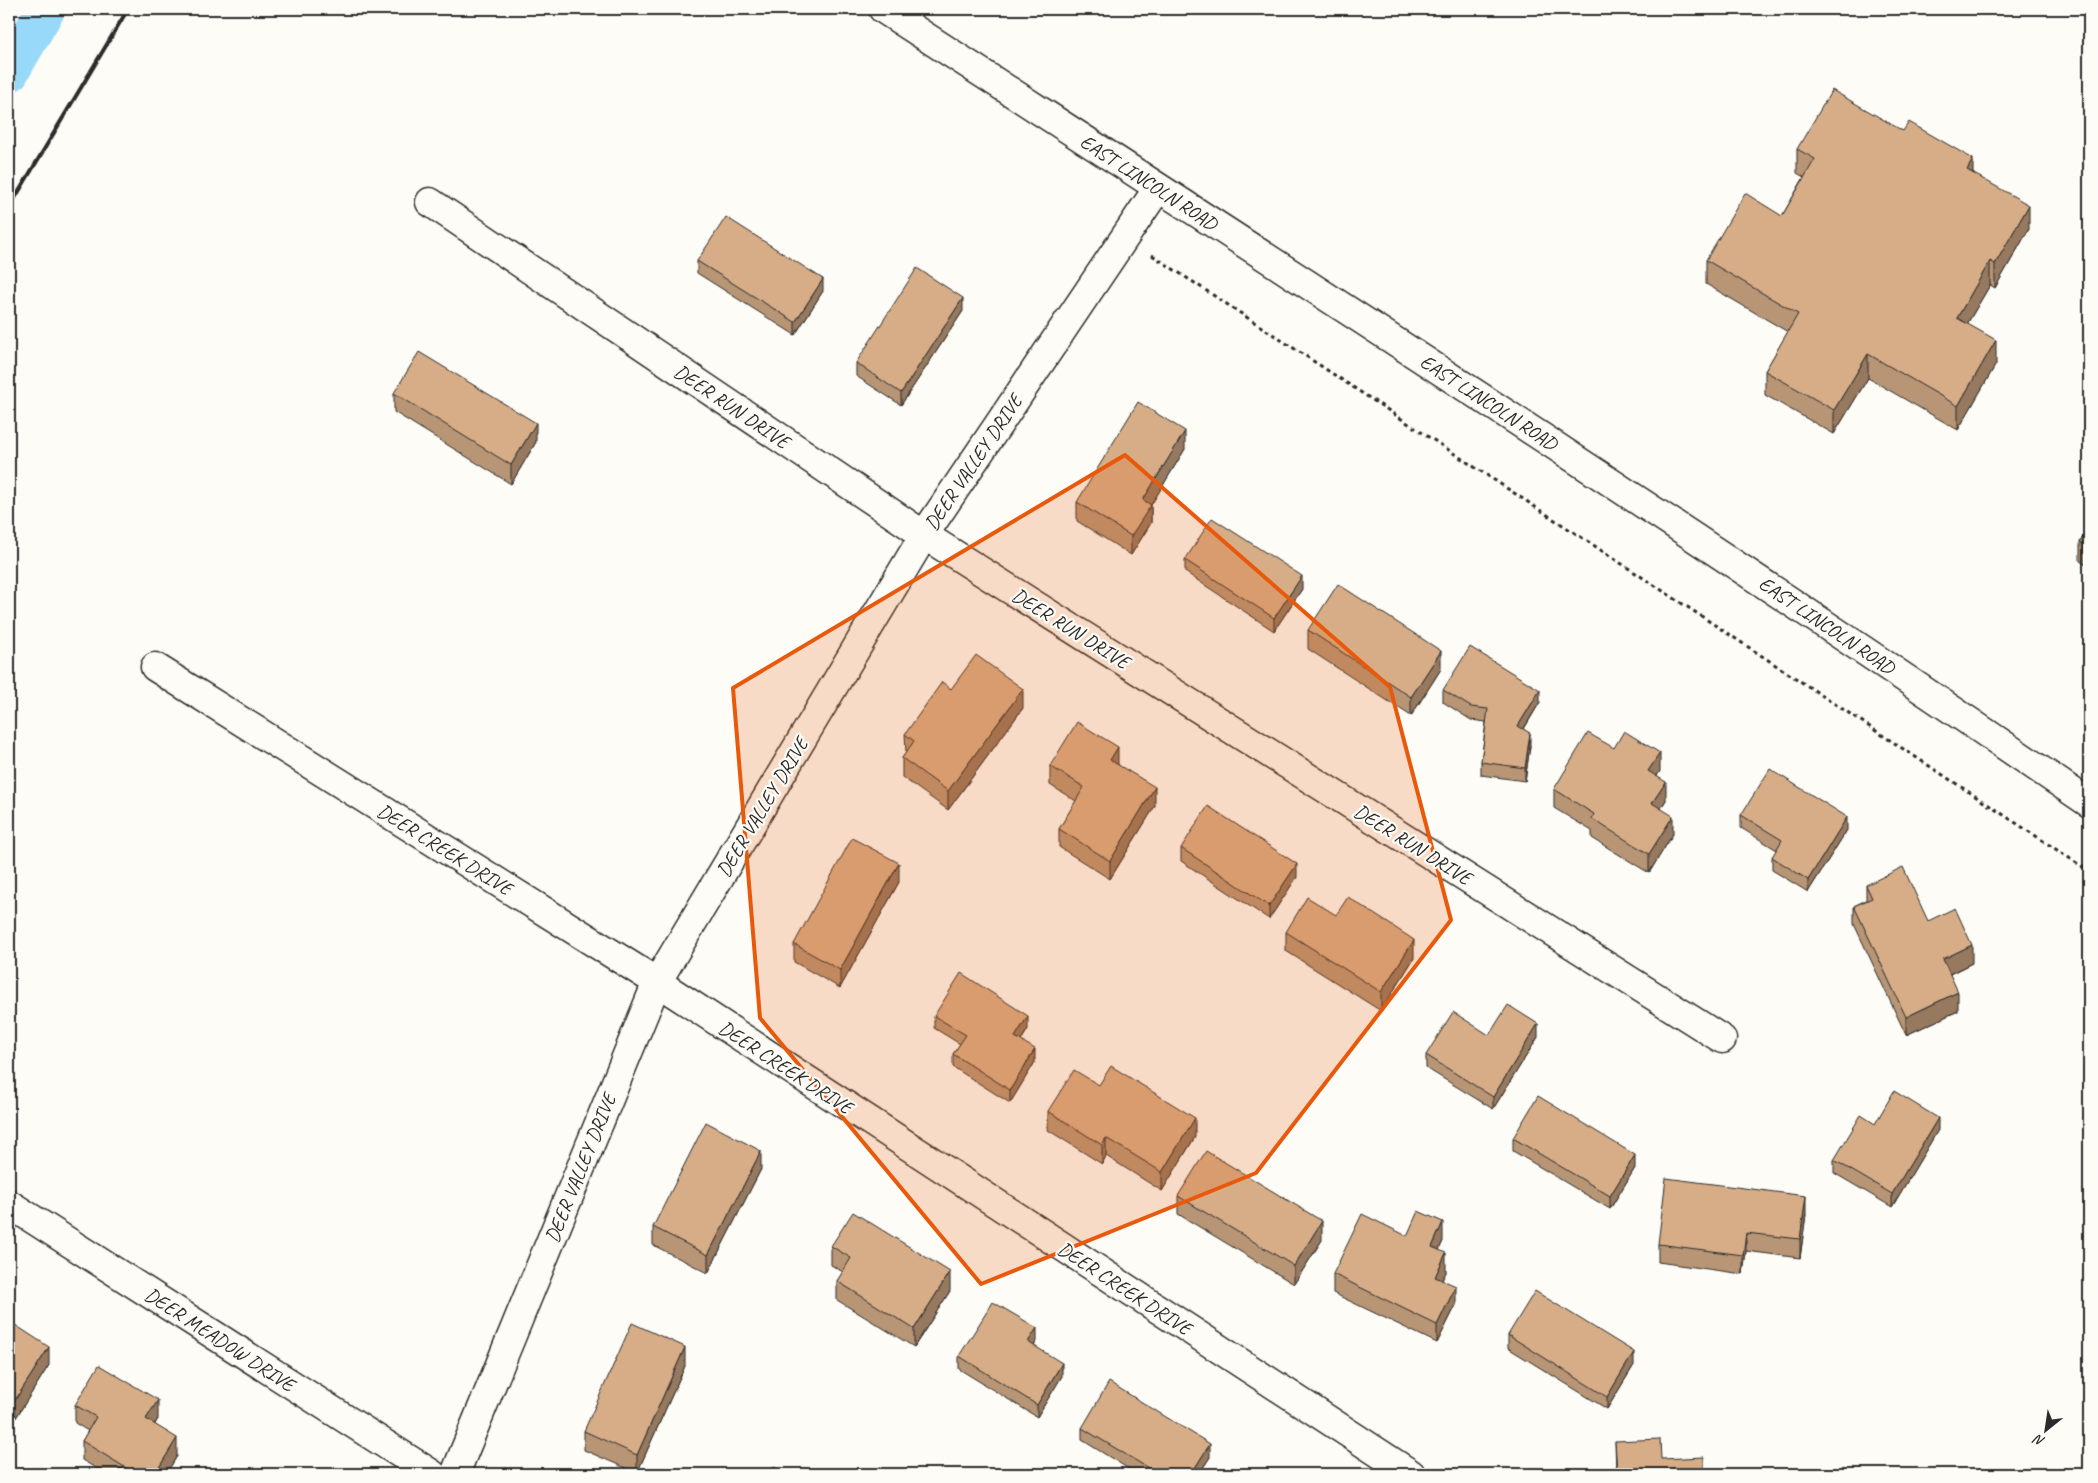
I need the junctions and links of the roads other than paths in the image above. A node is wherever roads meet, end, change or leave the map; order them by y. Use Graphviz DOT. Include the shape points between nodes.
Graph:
graph roads {
  1 [pos="883,9"];
  2 [pos="1158,188"];
  3 [pos="430,202"];
  4 [pos="924,535"];
  5 [pos="155,667"];
  6 [pos="2089,803"];
  7 [pos="657,982"];
  8 [pos="1722,1039"];
  9 [pos="9,1204"];
  10 [pos="432,1474"];
  11 [pos="455,1474"];
  12 [pos="1411,1474"];
  1 -- 2 [label="street, EAST LINCOLN ROAD"];
  2 -- 4 [label="street, DEER VALLEY DRIVE"];
  2 -- 6 [label="street, EAST LINCOLN ROAD" via="1546,439"];
  3 -- 4 [label="street, DEER RUN DRIVE"];
  4 -- 7 [label="street, DEER VALLEY DRIVE"];
  4 -- 8 [label="street, DEER RUN DRIVE"];
  5 -- 7 [label="street, DEER CREEK DRIVE"];
  7 -- 11 [label="street, DEER VALLEY DRIVE"];
  7 -- 12 [label="street, DEER CREEK DRIVE"];
  9 -- 10 [label="street, DEER MEADOW DRIVE"];
}
